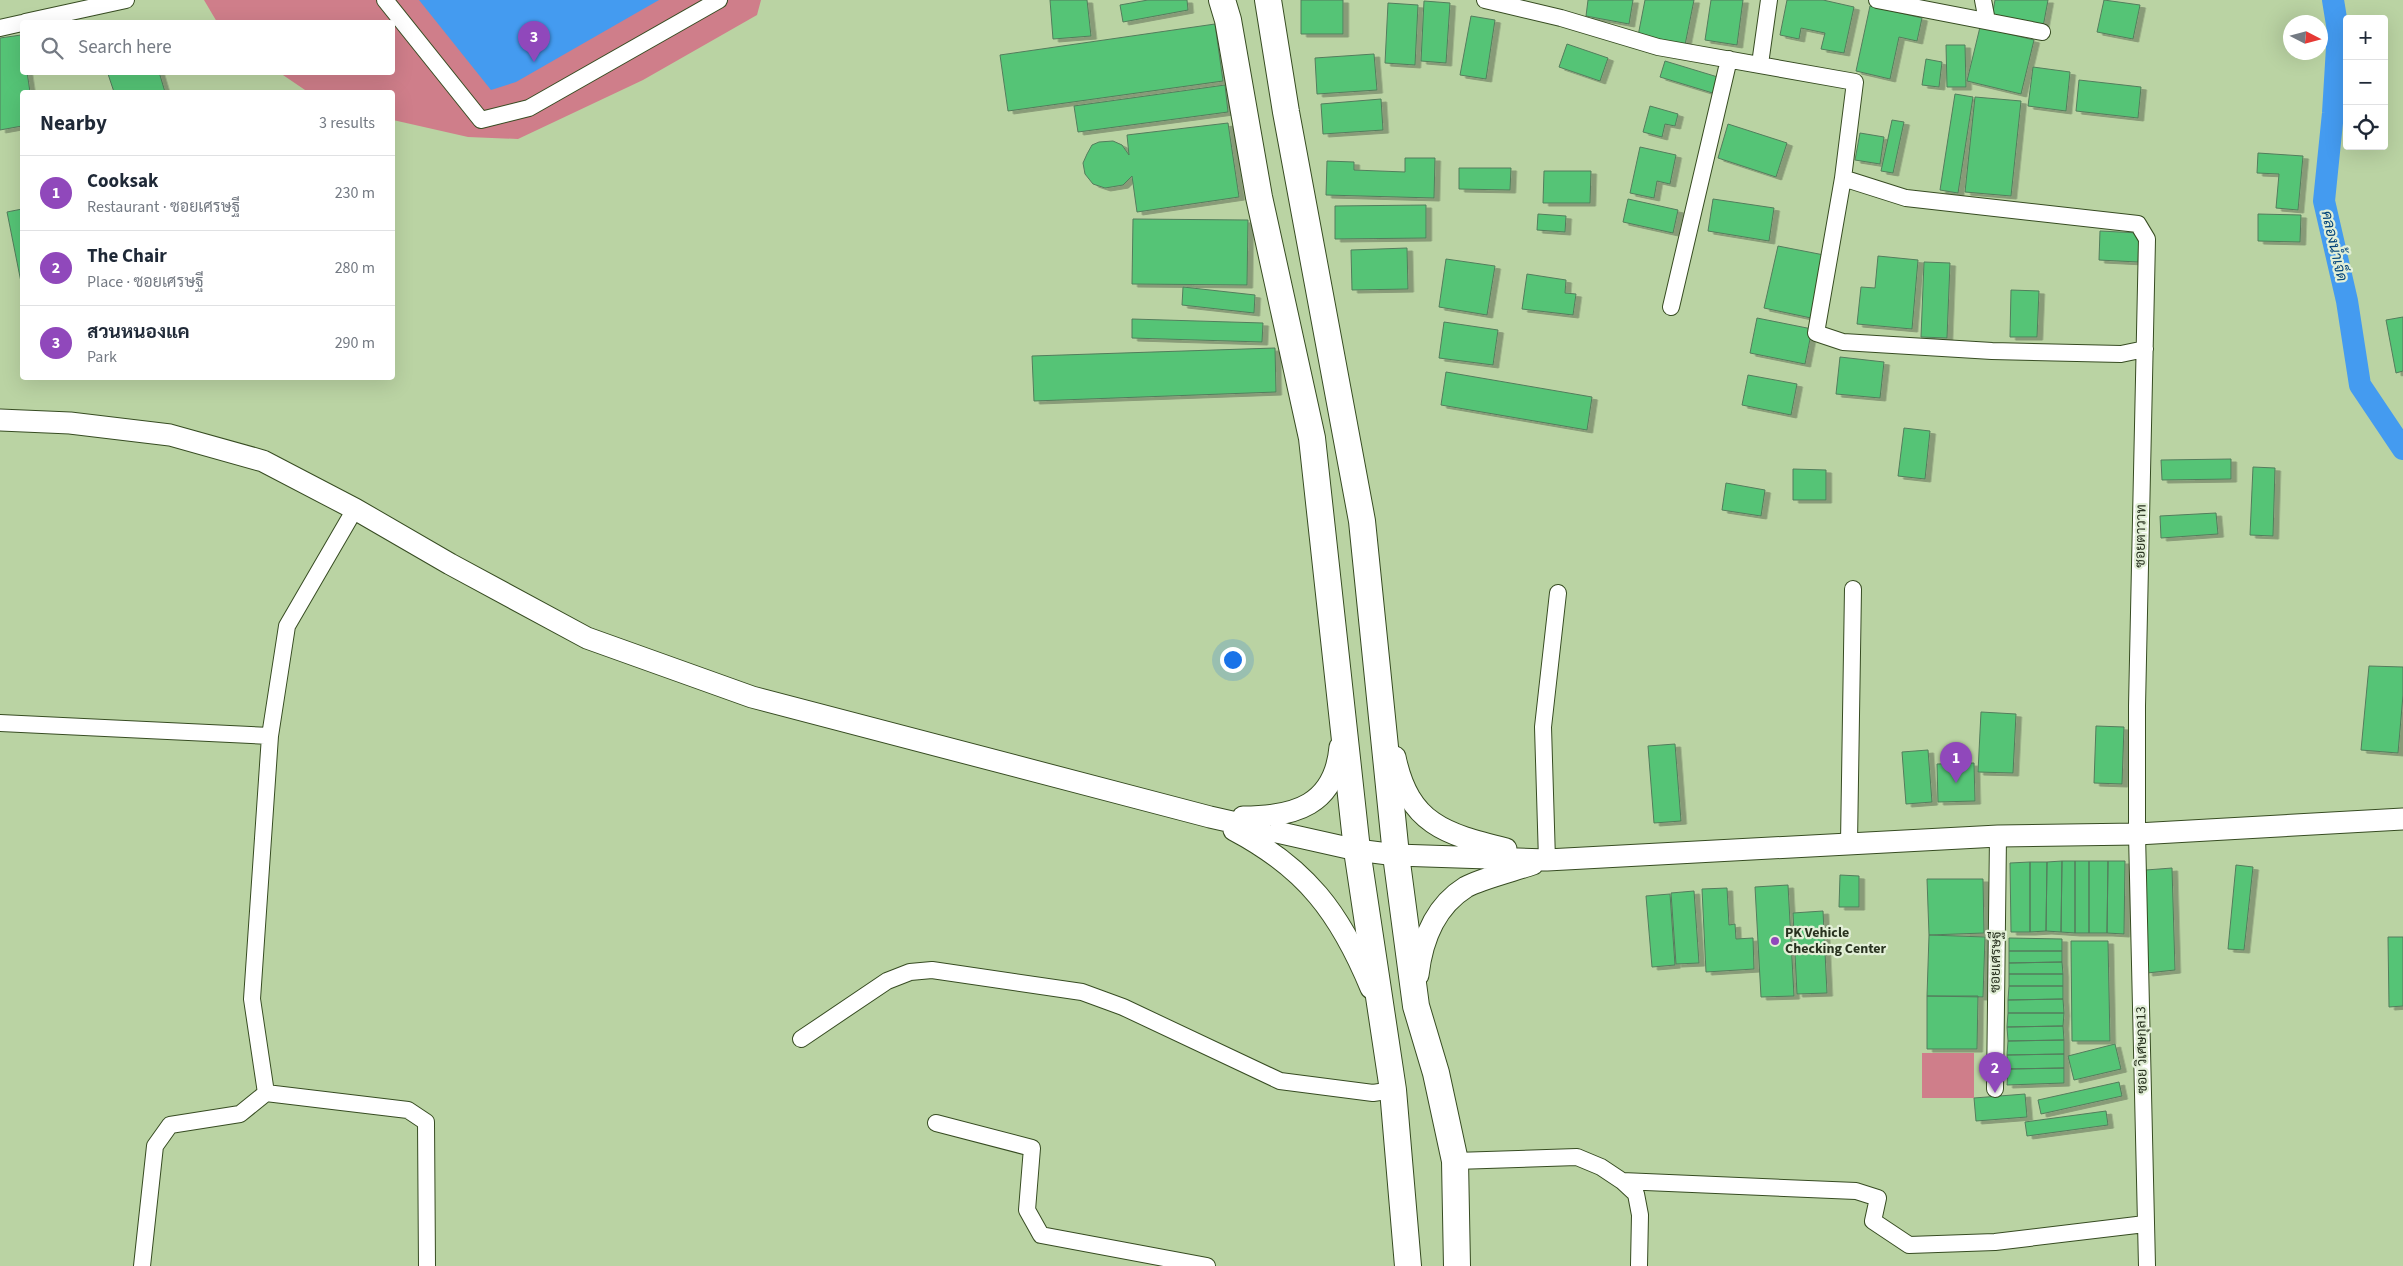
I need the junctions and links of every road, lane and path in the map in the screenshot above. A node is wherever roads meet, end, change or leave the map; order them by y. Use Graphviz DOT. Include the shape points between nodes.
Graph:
graph roads {
  1 [pos="126,0"];
  2 [pos="385,0"];
  3 [pos="719,0"];
  4 [pos="1222,0"];
  5 [pos="1268,0"];
  6 [pos="1485,0"];
  7 [pos="1769,0"];
  8 [pos="1877,0"];
  9 [pos="1983,0"];
  10 [pos="37,20"];
  11 [pos="1986,21"];
  12 [pos="20,24"];
  13 [pos="0,28"];
  14 [pos="2042,32"];
  15 [pos="1729,59"];
  16 [pos="1760,64"];
  17 [pos="1843,178"];
  18 [pos="1671,306"];
  19 [pos="2145,349"];
  20 [pos="0,420"];
  21 [pos="355,509"];
  22 [pos="1853,589"];
  23 [pos="1558,593"];
  24 [pos="1379,686"];
  25 [pos="1343,716"];
  26 [pos="0,724"];
  27 [pos="270,736"];
  28 [pos="1210,817"];
  29 [pos="2403,818"];
  30 [pos="2137,834"];
  31 [pos="1998,836"];
  32 [pos="1849,843"];
  33 [pos="1357,850"];
  34 [pos="1396,855"];
  35 [pos="1547,860"];
  36 [pos="1416,1006"];
  37 [pos="1381,1011"];
  38 [pos="801,1039"];
  39 [pos="1995,1089"];
  40 [pos="1393,1090"];
  41 [pos="266,1093"];
  42 [pos="936,1123"];
  43 [pos="1455,1161"];
  44 [pos="1622,1181"];
  45 [pos="2144,1224"];
  46 [pos="1640,1265"];
  47 [pos="142,1266"];
  48 [pos="427,1266"];
  49 [pos="1207,1266"];
  50 [pos="1408,1266"];
  51 [pos="1457,1266"];
  52 [pos="2146,1266"];
  1 -- 10 [label="street"];
  2 -- 3 [label="street" via="481,120 529,108"];
  4 -- 25 [label="main road" via="1259,197 1312,438"];
  5 -- 24 [label="main road" via="1362,521"];
  6 -- 15 [label="street" via="1561,18 1658,47"];
  7 -- 16 [label="street"];
  8 -- 11 [label="street"];
  9 -- 11 [label="street"];
  11 -- 14 [label="street"];
  12 -- 13 [label="street"];
  15 -- 16 [label="street"];
  15 -- 18 [label="street"];
  16 -- 17 [label="street" via="1856,82"];
  17 -- 19 [label="street, ซอยตาวาท" via="1906,198 2138,224 2147,239"];
  17 -- 19 [label="street" via="1816,333 1842,342 1992,352 2121,354"];
  19 -- 30 [label="street, ซอยตาวาท"];
  20 -- 21 [label="street" via="70,423 170,435 263,461"];
  21 -- 27 [label="street" via="287,626"];
  21 -- 28 [label="street" via="587,638 734,691"];
  22 -- 32 [label="street"];
  23 -- 35 [label="street" via="1543,727"];
  24 -- 34 [label="main road"];
  24 -- 35 [label="street" via="1400,781 1415,808 1439,827 1468,840"];
  25 -- 28 [label="street" via="1339,762 1334,779 1320,797 1295,810 1263,817"];
  25 -- 33 [label="main road"];
  26 -- 27 [label="street"];
  27 -- 41 [label="street" via="252,999"];
  28 -- 33 [label="street"];
  28 -- 37 [label="street" via="1266,847 1298,874 1328,906 1354,946"];
  29 -- 30 [label="street"];
  30 -- 31 [label="street"];
  30 -- 45 [label="street, ซอย วิเศษกุล13"];
  31 -- 32 [label="street"];
  31 -- 39 [label="street, ซอยเศรษฐี"];
  32 -- 35 [label="street"];
  33 -- 34 [label="street"];
  33 -- 37 [label="main road"];
  34 -- 35 [label="street"];
  34 -- 36 [label="main road"];
  35 -- 36 [label="street" via="1467,886 1445,906 1430,926 1421,950"];
  36 -- 43 [label="main road" via="1436,1073"];
  37 -- 40 [label="main road"];
  38 -- 40 [label="street" via="886,981 910,972 932,970 1082,992 1123,1007 1280,1081 1373,1093"];
  40 -- 50 [label="main road"];
  41 -- 47 [label="street" via="240,1114 170,1125 155,1146"];
  41 -- 48 [label="street" via="408,1110 426,1122"];
  42 -- 49 [label="street" via="1032,1148 1027,1210 1042,1235"];
  43 -- 44 [label="street" via="1577,1157"];
  43 -- 51 [label="main road"];
  44 -- 45 [label="street" via="1856,1191 1878,1198 1873,1221 1908,1245 1995,1242"];
  44 -- 46 [label="street" via="1636,1194 1640,1215"];
  45 -- 52 [label="street, ซอย วิเศษกุล13"];
}
